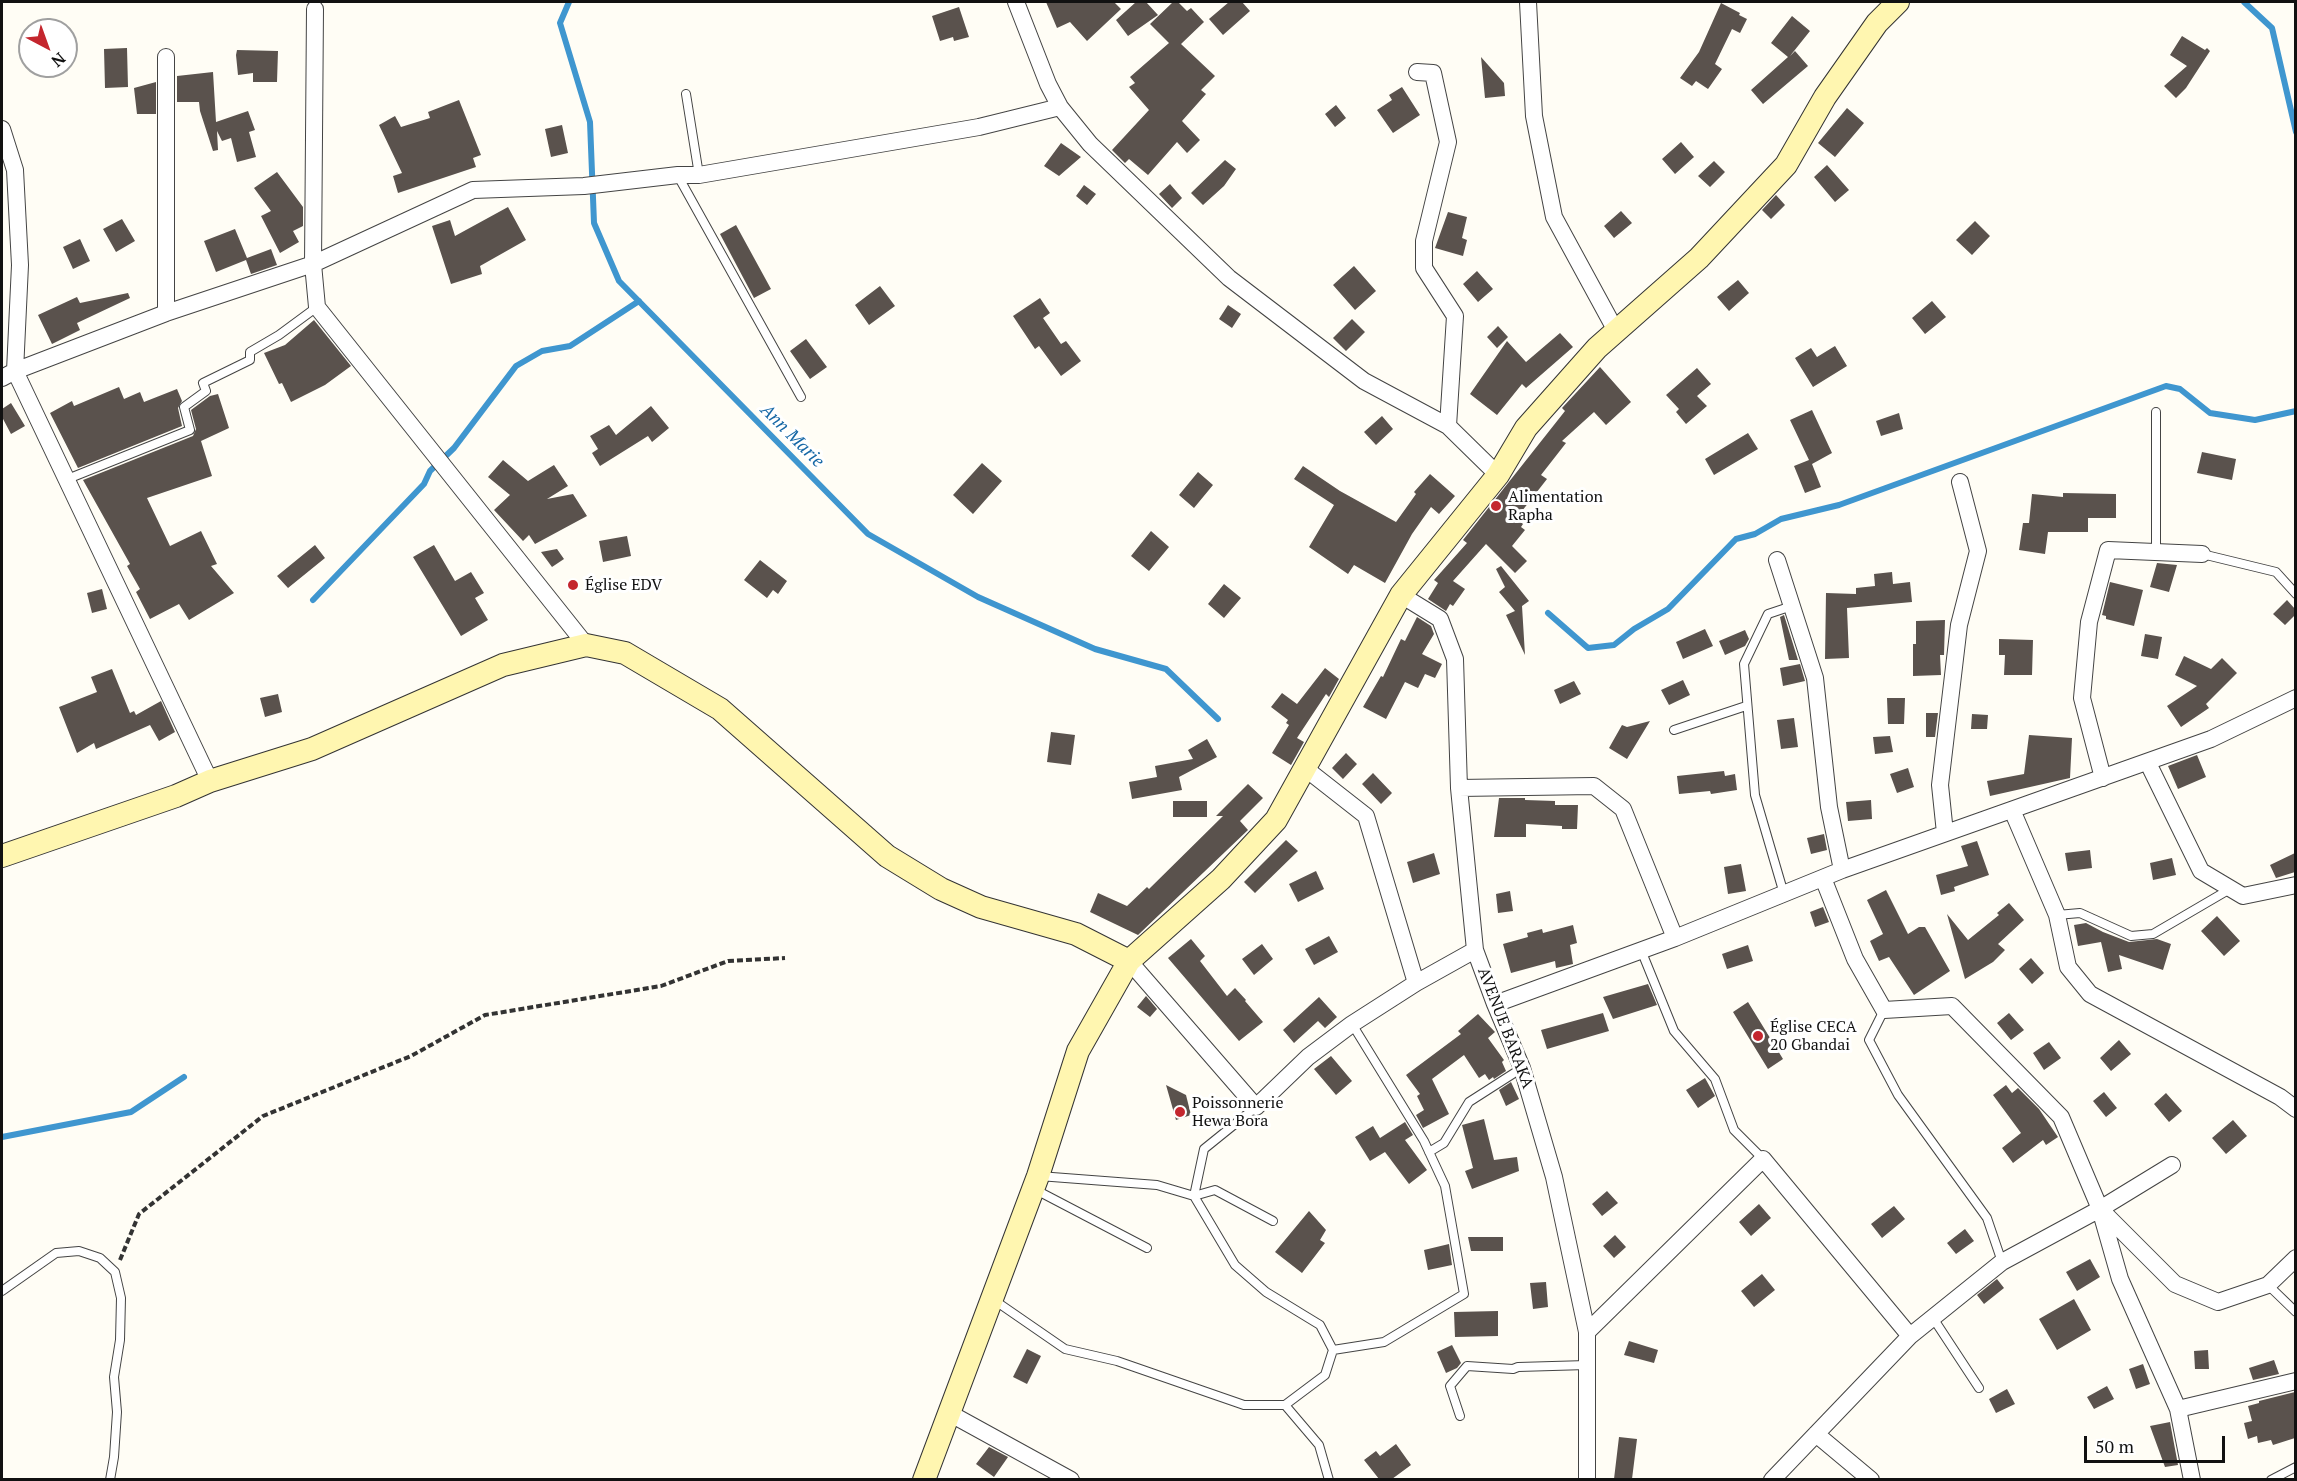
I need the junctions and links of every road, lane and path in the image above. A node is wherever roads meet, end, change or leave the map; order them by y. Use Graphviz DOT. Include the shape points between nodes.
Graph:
graph roads {
  1 [pos="1016,2"];
  2 [pos="1528,2"];
  3 [pos="1898,2"];
  4 [pos="315,9"];
  5 [pos="166,57"];
  6 [pos="1417,72"];
  7 [pos="686,93"];
  8 [pos="1060,107"];
  9 [pos="2,129"];
  10 [pos="678,175"];
  11 [pos="699,175"];
  12 [pos="313,264"];
  13 [pos="316,307"];
  14 [pos="166,314"];
  15 [pos="1617,331"];
  16 [pos="8,374"];
  17 [pos="801,397"];
  18 [pos="2156,412"];
  19 [pos="1448,426"];
  20 [pos="1498,475"];
  21 [pos="65,480"];
  22 [pos="1960,482"];
  23 [pos="2156,552"];
  24 [pos="2202,554"];
  25 [pos="1777,560"];
  26 [pos="2295,594"];
  27 [pos="1401,595"];
  28 [pos="1792,606"];
  29 [pos="586,645"];
  30 [pos="2295,698"];
  31 [pos="1746,706"];
  32 [pos="1674,730"];
  33 [pos="2148,763"];
  34 [pos="1306,769"];
  35 [pos="2103,778"];
  36 [pos="210,781"];
  37 [pos="1459,788"];
  38 [pos="2012,810"];
  39 [pos="1945,833"];
  40 [pos="2,856"];
  41 [pos="1842,870"];
  42 [pos="1823,878"];
  43 [pos="2295,885"];
  44 [pos="2231,889"];
  45 [pos="1784,894"];
  46 [pos="2057,915"];
  47 [pos="1675,938"];
  48 [pos="1475,950"];
  49 [pos="1641,950"];
  50 [pos="785,958"];
  51 [pos="1129,961"];
  52 [pos="1416,983"];
  53 [pos="1495,1004"];
  54 [pos="1884,1010"];
  55 [pos="1352,1024"];
  56 [pos="1522,1068"];
  57 [pos="1256,1107"];
  58 [pos="2295,1109"];
  59 [pos="1429,1152"];
  60 [pos="1763,1159"];
  61 [pos="2172,1165"];
  62 [pos="1036,1182"];
  63 [pos="1194,1196"];
  64 [pos="2100,1209"];
  65 [pos="1274,1221"];
  66 [pos="1147,1248"];
  67 [pos="2295,1258"];
  68 [pos="2002,1262"];
  69 [pos="115,1272"];
  70 [pos="2268,1285"];
  71 [pos="2,1291"];
  72 [pos="992,1299"];
  73 [pos="2295,1312"];
  74 [pos="1932,1318"];
  75 [pos="1587,1332"];
  76 [pos="1910,1336"];
  77 [pos="1333,1350"];
  78 [pos="1587,1365"];
  79 [pos="2295,1382"];
  80 [pos="1979,1388"];
  81 [pos="1285,1405"];
  82 [pos="2178,1409"];
  83 [pos="949,1413"];
  84 [pos="1460,1416"];
  85 [pos="1816,1434"];
  86 [pos="2295,1467"];
  87 [pos="110,1479"];
  88 [pos="924,1479"];
  89 [pos="1071,1479"];
  90 [pos="1329,1479"];
  91 [pos="1587,1479"];
  92 [pos="1772,1479"];
  93 [pos="1871,1479"];
  94 [pos="2192,1479"];
  95 [pos="2271,1479"];
  1 -- 8 [label="street"];
  2 -- 15 [label="street" via="1534,117 1554,217"];
  3 -- 15 [label="street" via="1877,23 1825,97 1786,165 1699,258"];
  4 -- 12 [label="street"];
  5 -- 14 [label="street"];
  6 -- 19 [label="street" via="1433,73 1448,142 1424,241 1424,268 1455,316"];
  7 -- 11 [label="lane"];
  8 -- 11 [label="street" via="979,127"];
  8 -- 19 [label="street" via="1090,144 1229,278 1364,381"];
  9 -- 16 [label="street" via="15,170 20,265"];
  10 -- 11 [label="street"];
  10 -- 12 [label="street" via="584,186 473,190"];
  10 -- 17 [label="lane"];
  12 -- 13 [label="street"];
  12 -- 14 [label="street"];
  13 -- 21 [label="lane" via="250,352 250,360 203,383 206,391 184,406 190,430"];
  13 -- 29 [label="street"];
  14 -- 16 [label="street"];
  15 -- 20 [label="street" via="1526,428"];
  16 -- 21 [label="street"];
  18 -- 23 [label="lane"];
  19 -- 20 [label="street"];
  20 -- 27 [label="street"];
  21 -- 36 [label="street"];
  22 -- 39 [label="street" via="1978,551 1957,637 1940,784"];
  23 -- 24 [label="street"];
  23 -- 35 [label="street" via="2108,550 2089,622 2082,698"];
  24 -- 26 [label="lane" via="2276,572"];
  25 -- 28 [label="street"];
  27 -- 34 [label="street"];
  27 -- 37 [label="street, AVENUE BARAKA" via="1440,620 1455,659"];
  28 -- 31 [label="lane" via="1768,614 1744,664"];
  28 -- 41 [label="street" via="1815,678 1829,807"];
  29 -- 36 [label="street" via="503,664 312,749"];
  29 -- 51 [label="street" via="626,653 720,709 887,856 941,889 981,907 1076,934"];
  30 -- 33 [label="street" via="2211,739"];
  31 -- 32 [label="lane"];
  31 -- 45 [label="lane" via="1755,795"];
  33 -- 35 [label="street"];
  33 -- 44 [label="street" via="2201,871"];
  34 -- 51 [label="street" via="1276,820 1221,879"];
  34 -- 52 [label="street" via="1366,816"];
  35 -- 38 [label="street"];
  36 -- 40 [label="street"];
  37 -- 47 [label="street" via="1594,786 1623,809"];
  37 -- 48 [label="street, AVENUE BARAKA"];
  38 -- 39 [label="street"];
  38 -- 46 [label="street"];
  39 -- 41 [label="street"];
  41 -- 42 [label="street"];
  42 -- 45 [label="street"];
  42 -- 54 [label="street" via="1855,959"];
  43 -- 44 [label="street" via="2243,896"];
  44 -- 46 [label="lane" via="2153,934 2131,936 2080,913"];
  45 -- 47 [label="street"];
  46 -- 58 [label="street" via="2068,967 2090,994 2280,1097"];
  47 -- 49 [label="street"];
  48 -- 52 [label="street"];
  48 -- 53 [label="street, AVENUE BARAKA"];
  49 -- 53 [label="street"];
  49 -- 60 [label="lane" via="1674,1031 1715,1079 1734,1130"];
  50 -- 69 [label="path" via="728,961 661,986 485,1015 411,1056 263,1116 139,1214"];
  51 -- 57 [label="street"];
  51 -- 62 [label="street" via="1078,1051"];
  52 -- 55 [label="street"];
  53 -- 56 [label="street, AVENUE BARAKA"];
  54 -- 64 [label="street" via="1952,1006 2061,1117"];
  54 -- 68 [label="lane" via="1869,1040 1898,1095 1987,1218"];
  55 -- 57 [label="street" via="1308,1056"];
  55 -- 59 [label="lane"];
  56 -- 59 [label="lane" via="1469,1102 1444,1143"];
  56 -- 75 [label="street, AVENUE BARAKA" via="1554,1177"];
  57 -- 63 [label="lane" via="1204,1149"];
  59 -- 77 [label="lane" via="1445,1186 1464,1294 1384,1342"];
  60 -- 75 [label="street"];
  60 -- 76 [label="street"];
  61 -- 64 [label="street"];
  62 -- 63 [label="lane" via="1157,1185"];
  62 -- 66 [label="lane"];
  62 -- 72 [label="street"];
  63 -- 65 [label="lane" via="1215,1190"];
  63 -- 77 [label="lane" via="1235,1265 1266,1292 1320,1324"];
  64 -- 68 [label="street"];
  64 -- 70 [label="street" via="2175,1284 2218,1302"];
  64 -- 82 [label="street" via="2120,1279"];
  67 -- 70 [label="street"];
  68 -- 74 [label="street"];
  69 -- 71 [label="lane" via="100,1257 79,1251 56,1253"];
  69 -- 87 [label="lane" via="121,1309"];
  70 -- 73 [label="lane"];
  72 -- 81 [label="lane" via="1065,1349 1117,1361 1244,1405"];
  72 -- 83 [label="street"];
  74 -- 76 [label="street"];
  74 -- 80 [label="lane"];
  75 -- 78 [label="street, AVENUE BARAKA"];
  76 -- 85 [label="street"];
  77 -- 81 [label="lane" via="1325,1375"];
  78 -- 84 [label="lane" via="1513,1369 1467,1366 1450,1386"];
  78 -- 91 [label="street, AVENUE BARAKA"];
  79 -- 82 [label="street"];
  81 -- 90 [label="lane" via="1319,1445"];
  82 -- 94 [label="street"];
  83 -- 88 [label="street"];
  83 -- 89 [label="street"];
  85 -- 92 [label="street"];
  85 -- 93 [label="street"];
  86 -- 95 [label="lane"];
}
